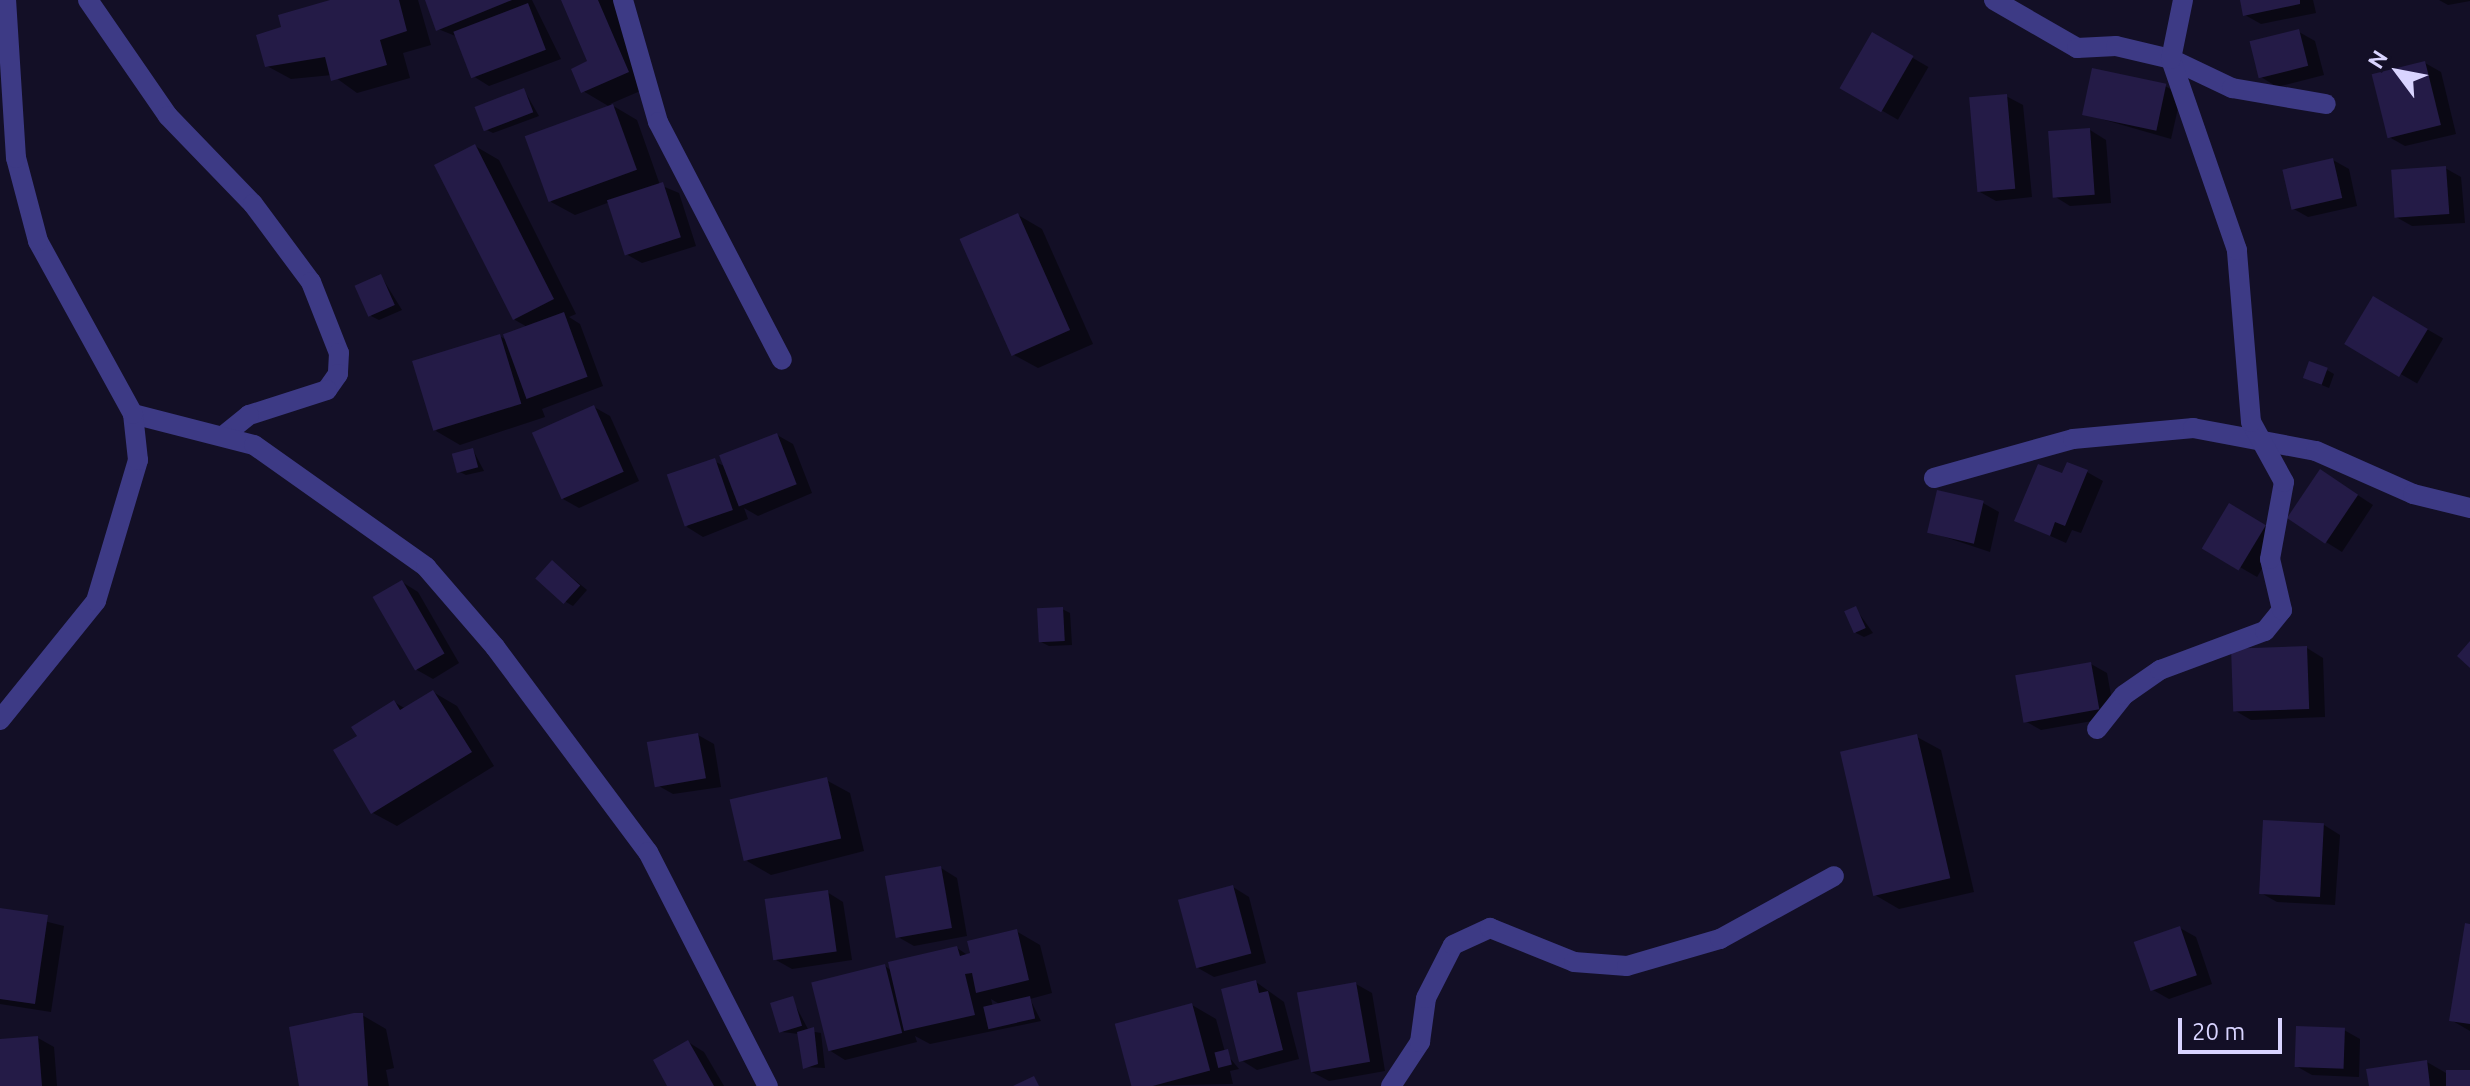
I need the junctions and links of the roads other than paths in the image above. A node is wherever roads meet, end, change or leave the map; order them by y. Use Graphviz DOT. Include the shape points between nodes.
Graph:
graph roads {
  1 [pos="6,0"];
  2 [pos="88,0"];
  3 [pos="623,0"];
  4 [pos="1994,0"];
  5 [pos="2183,0"];
  6 [pos="2171,59"];
  7 [pos="2326,104"];
  8 [pos="782,360"];
  9 [pos="133,414"];
  10 [pos="223,436"];
  11 [pos="2259,443"];
  12 [pos="1934,478"];
  13 [pos="2470,508"];
  14 [pos="0,720"];
  15 [pos="2097,729"];
  16 [pos="1834,876"];
  17 [pos="768,1086"];
  18 [pos="1391,1086"];
  1 -- 9 [label="street" via="16,158 38,241"];
  2 -- 10 [label="street" via="168,116 253,204 311,282 339,353 338,374 327,390 249,415"];
  3 -- 8 [label="street" via="658,122"];
  4 -- 6 [label="street" via="2077,48 2116,46"];
  5 -- 6 [label="street"];
  6 -- 7 [label="street" via="2232,88"];
  6 -- 11 [label="street" via="2237,250"];
  9 -- 10 [label="street"];
  9 -- 14 [label="street" via="138,460 96,601"];
  10 -- 17 [label="street" via="297,471 426,567 495,647 648,852"];
  11 -- 12 [label="street" via="2152,427 2073,439"];
  11 -- 13 [label="street" via="2316,451 2413,494"];
  11 -- 15 [label="street" via="2284,482 2270,559 2282,610 2265,631 2160,670 2124,695"];
  16 -- 18 [label="street" via="1720,939 1627,966 1574,962 1490,928 1453,945 1426,998 1420,1042"];
}
